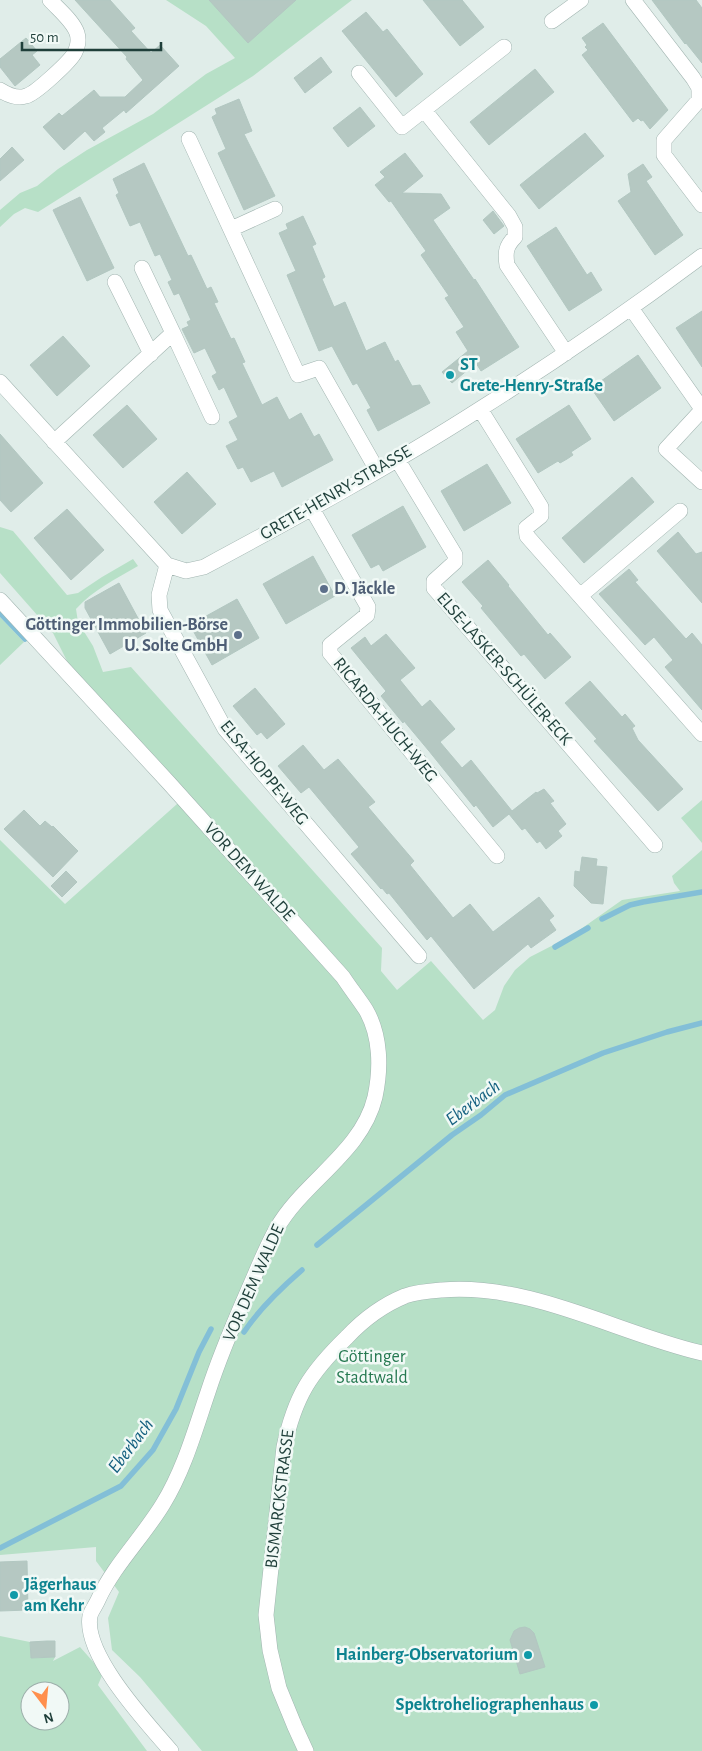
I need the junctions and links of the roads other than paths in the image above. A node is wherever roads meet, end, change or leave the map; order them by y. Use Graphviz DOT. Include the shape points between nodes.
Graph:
graph roads {
  1 [pos="50,0"];
  2 [pos="580,0"];
  3 [pos="633,0"];
  4 [pos="552,21"];
  5 [pos="504,48"];
  6 [pos="359,73"];
  7 [pos="0,90"];
  8 [pos="424,110"];
  9 [pos="189,139"];
  10 [pos="702,205"];
  11 [pos="275,209"];
  12 [pos="231,229"];
  13 [pos="702,256"];
  14 [pos="142,268"];
  15 [pos="115,282"];
  16 [pos="631,308"];
  17 [pos="173,333"];
  18 [pos="566,353"];
  19 [pos="151,354"];
  20 [pos="0,382"];
  21 [pos="480,409"];
  22 [pos="702,410"];
  23 [pos="212,417"];
  24 [pos="54,442"];
  25 [pos="397,459"];
  26 [pos="377,470"];
  27 [pos="702,482"];
  28 [pos="311,508"];
  29 [pos="680,511"];
  30 [pos="167,565"];
  31 [pos="580,596"];
  32 [pos="0,600"];
  33 [pos="702,734"];
  34 [pos="655,846"];
  35 [pos="497,856"];
  36 [pos="419,956"];
  37 [pos="702,1352"];
  38 [pos="171,1751"];
  39 [pos="306,1751"];
  1 -- 7 [label="street" via="73,25 77,33 76,51 34,93 17,97"];
  2 -- 4 [label="street"];
  3 -- 10 [label="street" via="699,88 699,100 664,140 663,148 664,155"];
  5 -- 8 [label="street"];
  6 -- 8 [label="street" via="402,127"];
  8 -- 18 [label="street" via="509,216 515,227 515,237 507,245 507,265"];
  9 -- 12 [label="street"];
  11 -- 12 [label="street"];
  12 -- 26 [label="street" via="298,375 319,368"];
  13 -- 16 [label="street, GRETE-HENRY-STRASSE"];
  14 -- 17 [label="street"];
  15 -- 19 [label="street"];
  16 -- 18 [label="street, GRETE-HENRY-STRASSE"];
  16 -- 22 [label="street"];
  17 -- 19 [label="street"];
  17 -- 23 [label="street"];
  18 -- 21 [label="street, GRETE-HENRY-STRASSE"];
  19 -- 24 [label="street"];
  20 -- 24 [label="street"];
  21 -- 25 [label="street, GRETE-HENRY-STRASSE"];
  21 -- 31 [label="street" via="541,507 541,516 526,528 526,536"];
  22 -- 27 [label="street" via="666,449"];
  24 -- 30 [label="street"];
  25 -- 26 [label="street, GRETE-HENRY-STRASSE"];
  25 -- 34 [label="street, ELSE-LASKER-SCHÜLER-ECK" via="455,554 455,562 434,581 434,588"];
  26 -- 28 [label="street, GRETE-HENRY-STRASSE"];
  28 -- 30 [label="street, GRETE-HENRY-STRASSE" via="204,567 186,571"];
  28 -- 35 [label="street, RICARDA-HUCH-WEG" via="368,607 367,615 330,645 330,654"];
  29 -- 31 [label="street"];
  30 -- 36 [label="street, ELSA-HOPPE-WEG" via="159,595 160,610 225,729"];
  31 -- 33 [label="street"];
  32 -- 38 [label="street, VOR DEM WALDE" via="337,971 367,1012 376,1039 377,1085 368,1117 355,1139 294,1202 278,1226 227,1340 195,1434 172,1487 104,1586 90,1616 94,1640 106,1669"];
  37 -- 39 [label="street, BISMARCKSTRASSE" via="680,1348 570,1310 518,1296 456,1289 406,1296 386,1306 368,1318 330,1354 303,1390 290,1420 284,1447 266,1615 279,1688"];
}
